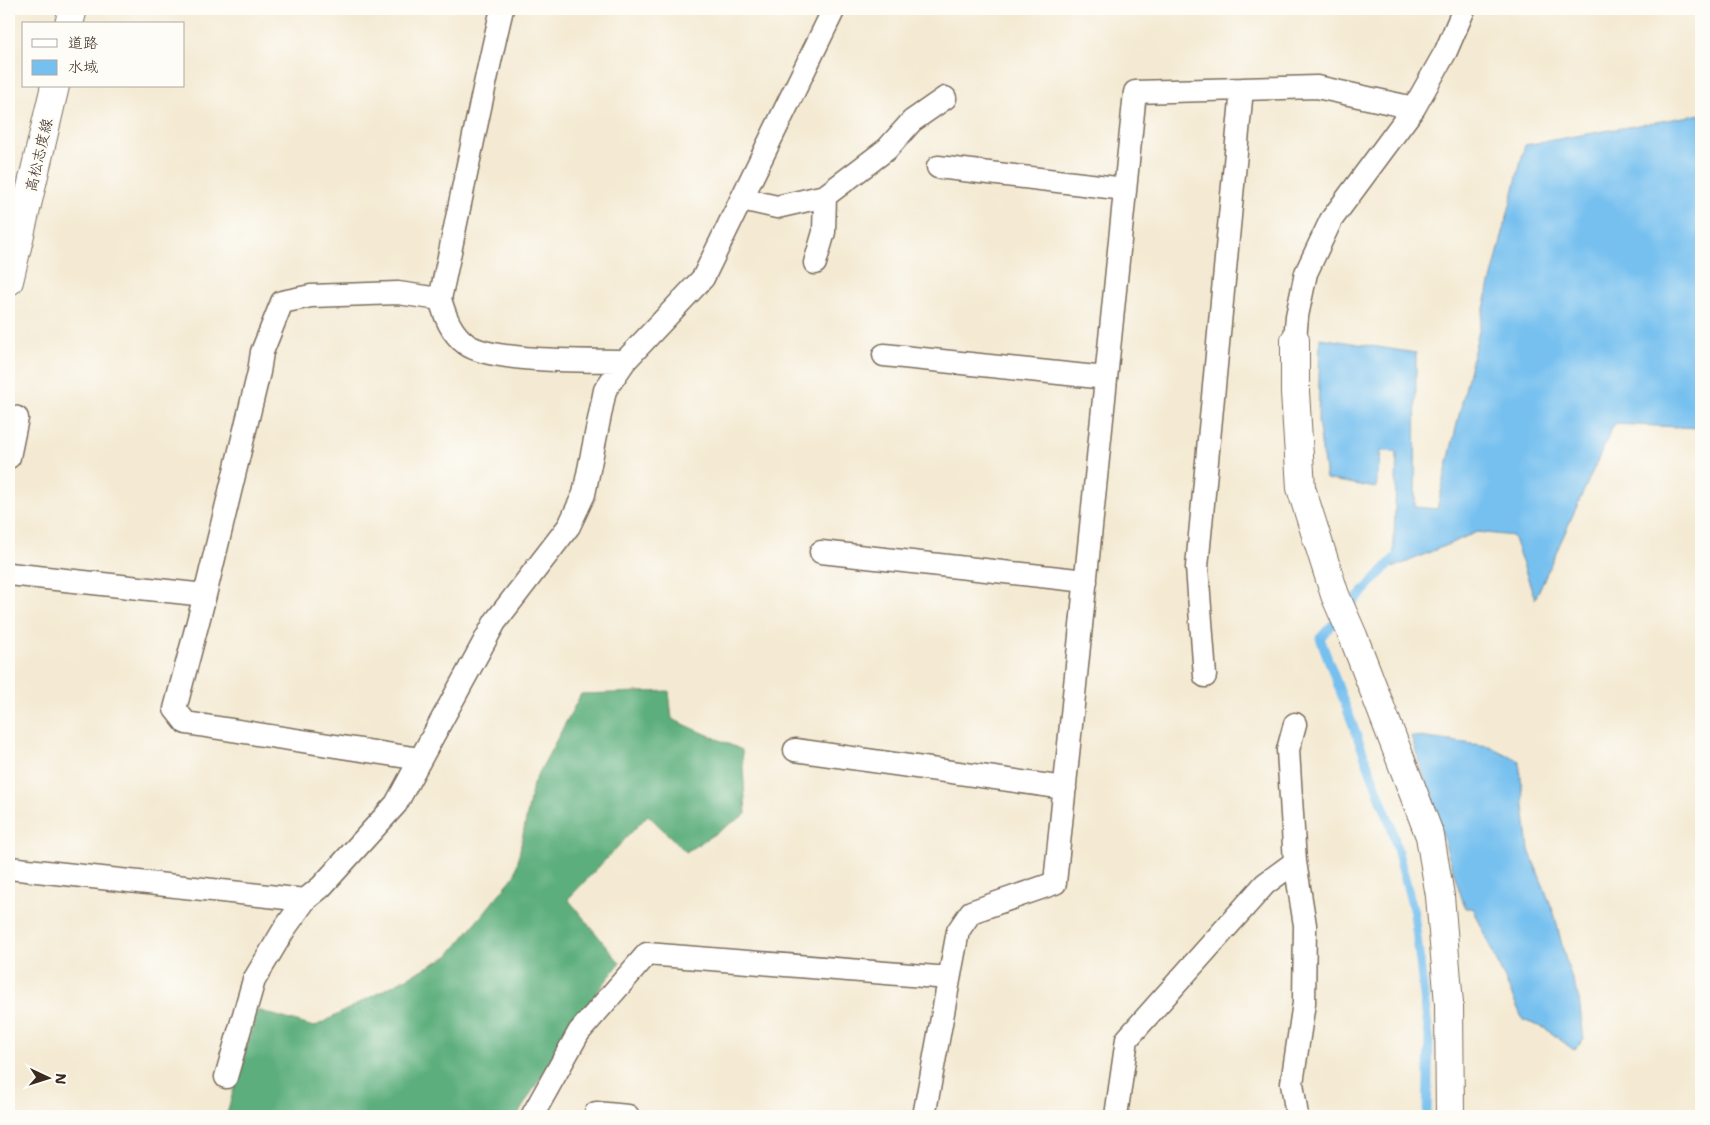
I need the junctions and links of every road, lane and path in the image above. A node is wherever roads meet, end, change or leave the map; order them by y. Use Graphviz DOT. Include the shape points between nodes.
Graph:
graph roads {
  1 [pos="73,9"];
  2 [pos="502,9"];
  3 [pos="834,9"];
  4 [pos="1464,9"];
  5 [pos="70,22"];
  6 [pos="55,88"];
  7 [pos="1242,89"];
  8 [pos="945,98"];
  9 [pos="1414,108"];
  10 [pos="938,167"];
  11 [pos="1125,189"];
  12 [pos="824,196"];
  13 [pos="742,199"];
  14 [pos="815,263"];
  15 [pos="9,281"];
  16 [pos="440,299"];
  17 [pos="1295,340"];
  18 [pos="884,355"];
  19 [pos="625,361"];
  20 [pos="1106,378"];
  21 [pos="9,416"];
  22 [pos="9,457"];
  23 [pos="821,552"];
  24 [pos="9,574"];
  25 [pos="1086,581"];
  26 [pos="205,595"];
  27 [pos="1205,676"];
  28 [pos="1295,724"];
  29 [pos="795,750"];
  30 [pos="420,759"];
  31 [pos="1065,788"];
  32 [pos="1295,862"];
  33 [pos="9,868"];
  34 [pos="305,900"];
  35 [pos="949,978"];
  36 [pos="226,1077"];
  37 [pos="596,1113"];
  38 [pos="532,1116"];
  39 [pos="628,1116"];
  40 [pos="924,1116"];
  41 [pos="1116,1116"];
  42 [pos="1297,1116"];
  43 [pos="1450,1116"];
  1 -- 5 [label="street"];
  2 -- 16 [label="street"];
  3 -- 13 [label="street"];
  4 -- 9 [label="street" via="1446,51"];
  6 -- 15 [label="street, 高松志度線"];
  7 -- 9 [label="street" via="1317,87"];
  7 -- 11 [label="street" via="1135,92"];
  7 -- 27 [label="street" via="1197,567"];
  8 -- 12 [label="street" via="912,121 887,149"];
  9 -- 17 [label="street" via="1332,220 1306,273"];
  10 -- 11 [label="street"];
  11 -- 20 [label="street"];
  12 -- 13 [label="street" via="777,207"];
  12 -- 14 [label="street" via="824,232"];
  13 -- 19 [label="street" via="703,278"];
  16 -- 19 [label="street" via="452,329 481,352 502,356"];
  16 -- 26 [label="street" via="398,293 311,296 282,302 262,352"];
  17 -- 43 [label="street" via="1301,488 1335,595 1430,836 1440,896 1450,1004"];
  18 -- 20 [label="street"];
  19 -- 30 [label="street" via="605,390 584,494 569,526 495,622"];
  20 -- 25 [label="street"];
  21 -- 22 [label="street" via="17,418"];
  23 -- 25 [label="street"];
  24 -- 26 [label="street"];
  25 -- 31 [label="street"];
  26 -- 30 [label="street" via="175,709 186,723"];
  28 -- 32 [label="street" via="1288,750"];
  29 -- 31 [label="street"];
  30 -- 34 [label="street" via="396,804 321,887"];
  31 -- 35 [label="street" via="1055,883 971,912 958,931"];
  32 -- 41 [label="street" via="1265,884 1126,1039"];
  32 -- 42 [label="street" via="1305,925 1304,1004 1292,1083"];
  33 -- 34 [label="street"];
  34 -- 36 [label="street" via="254,980"];
  35 -- 38 [label="street" via="647,954 579,1032"];
  35 -- 40 [label="street"];
  37 -- 39 [label="street"];
}
